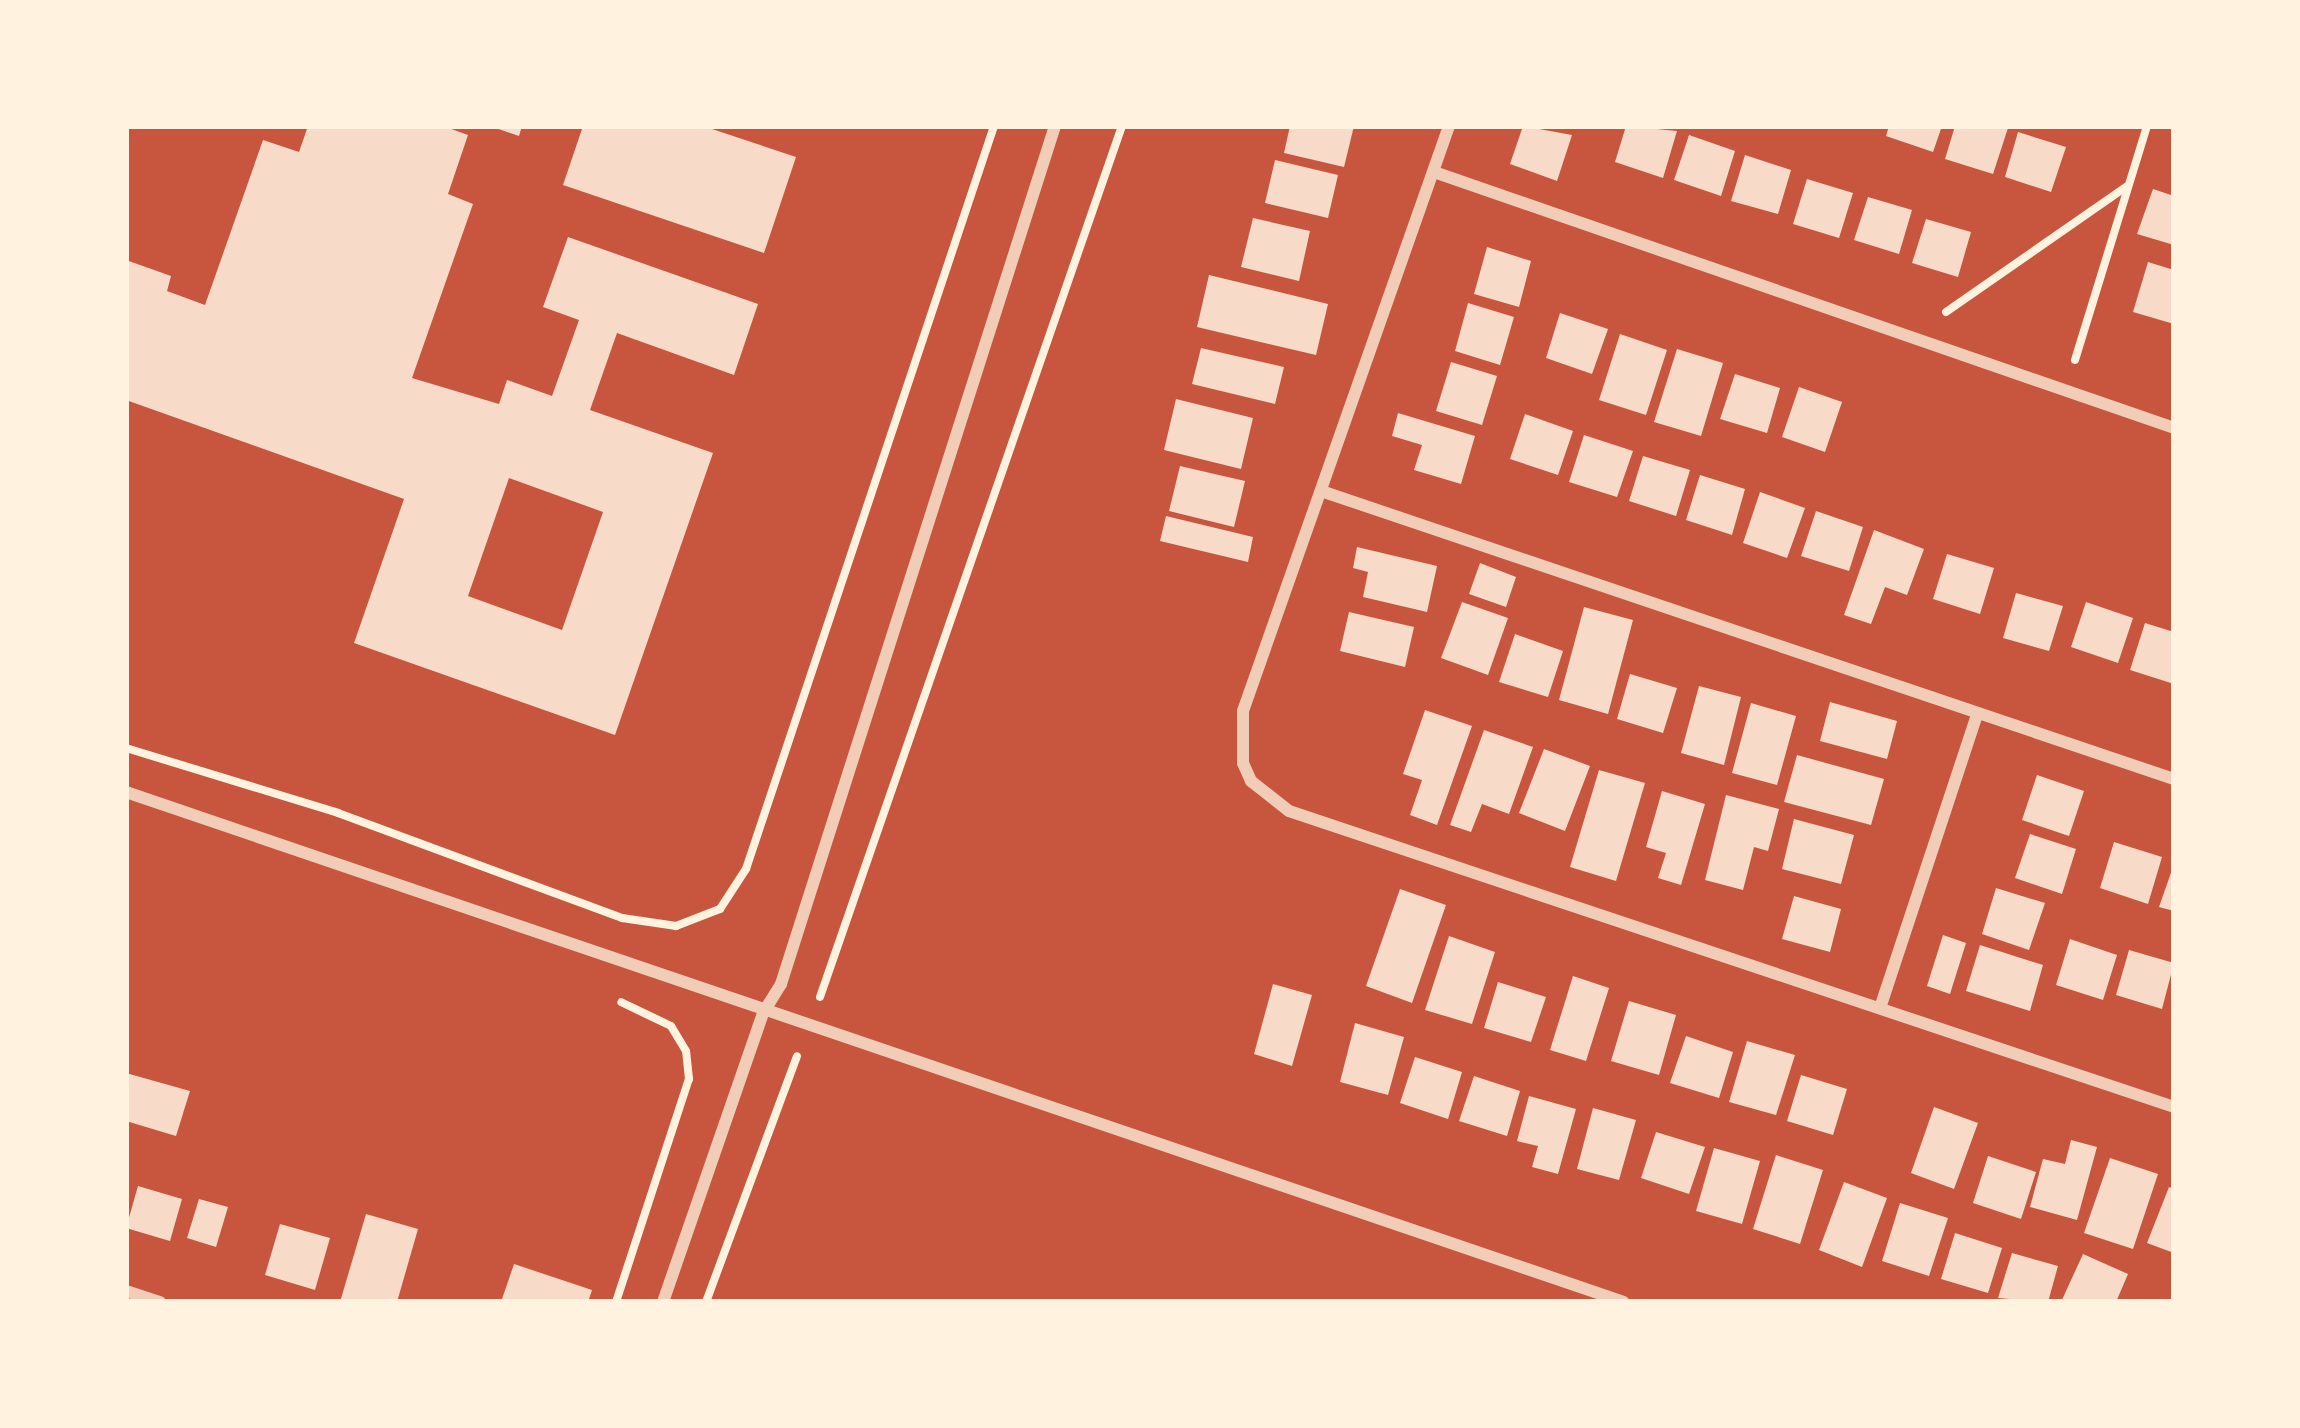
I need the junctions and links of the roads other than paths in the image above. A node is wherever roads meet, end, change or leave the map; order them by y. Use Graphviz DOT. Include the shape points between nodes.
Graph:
graph roads {
  1 [pos="1055,126"];
  2 [pos="1449,126"];
  3 [pos="1434,172"];
  4 [pos="2174,428"];
  5 [pos="1324,492"];
  6 [pos="1977,715"];
  7 [pos="2174,779"];
  8 [pos="126,792"];
  9 [pos="1882,1005"];
  10 [pos="763,1012"];
  11 [pos="2174,1107"];
  12 [pos="126,1291"];
  13 [pos="160,1302"];
  14 [pos="663,1302"];
  15 [pos="1624,1302"];
  1 -- 10 [label="street" via="782,984"];
  2 -- 3 [label="street"];
  3 -- 4 [label="street"];
  3 -- 5 [label="street"];
  5 -- 6 [label="street"];
  5 -- 9 [label="street" via="1243,711 1243,763 1267,800"];
  6 -- 7 [label="street"];
  6 -- 9 [label="street"];
  8 -- 10 [label="street"];
  9 -- 11 [label="street"];
  10 -- 14 [label="street"];
  10 -- 15 [label="street"];
  12 -- 13 [label="street"];
}
